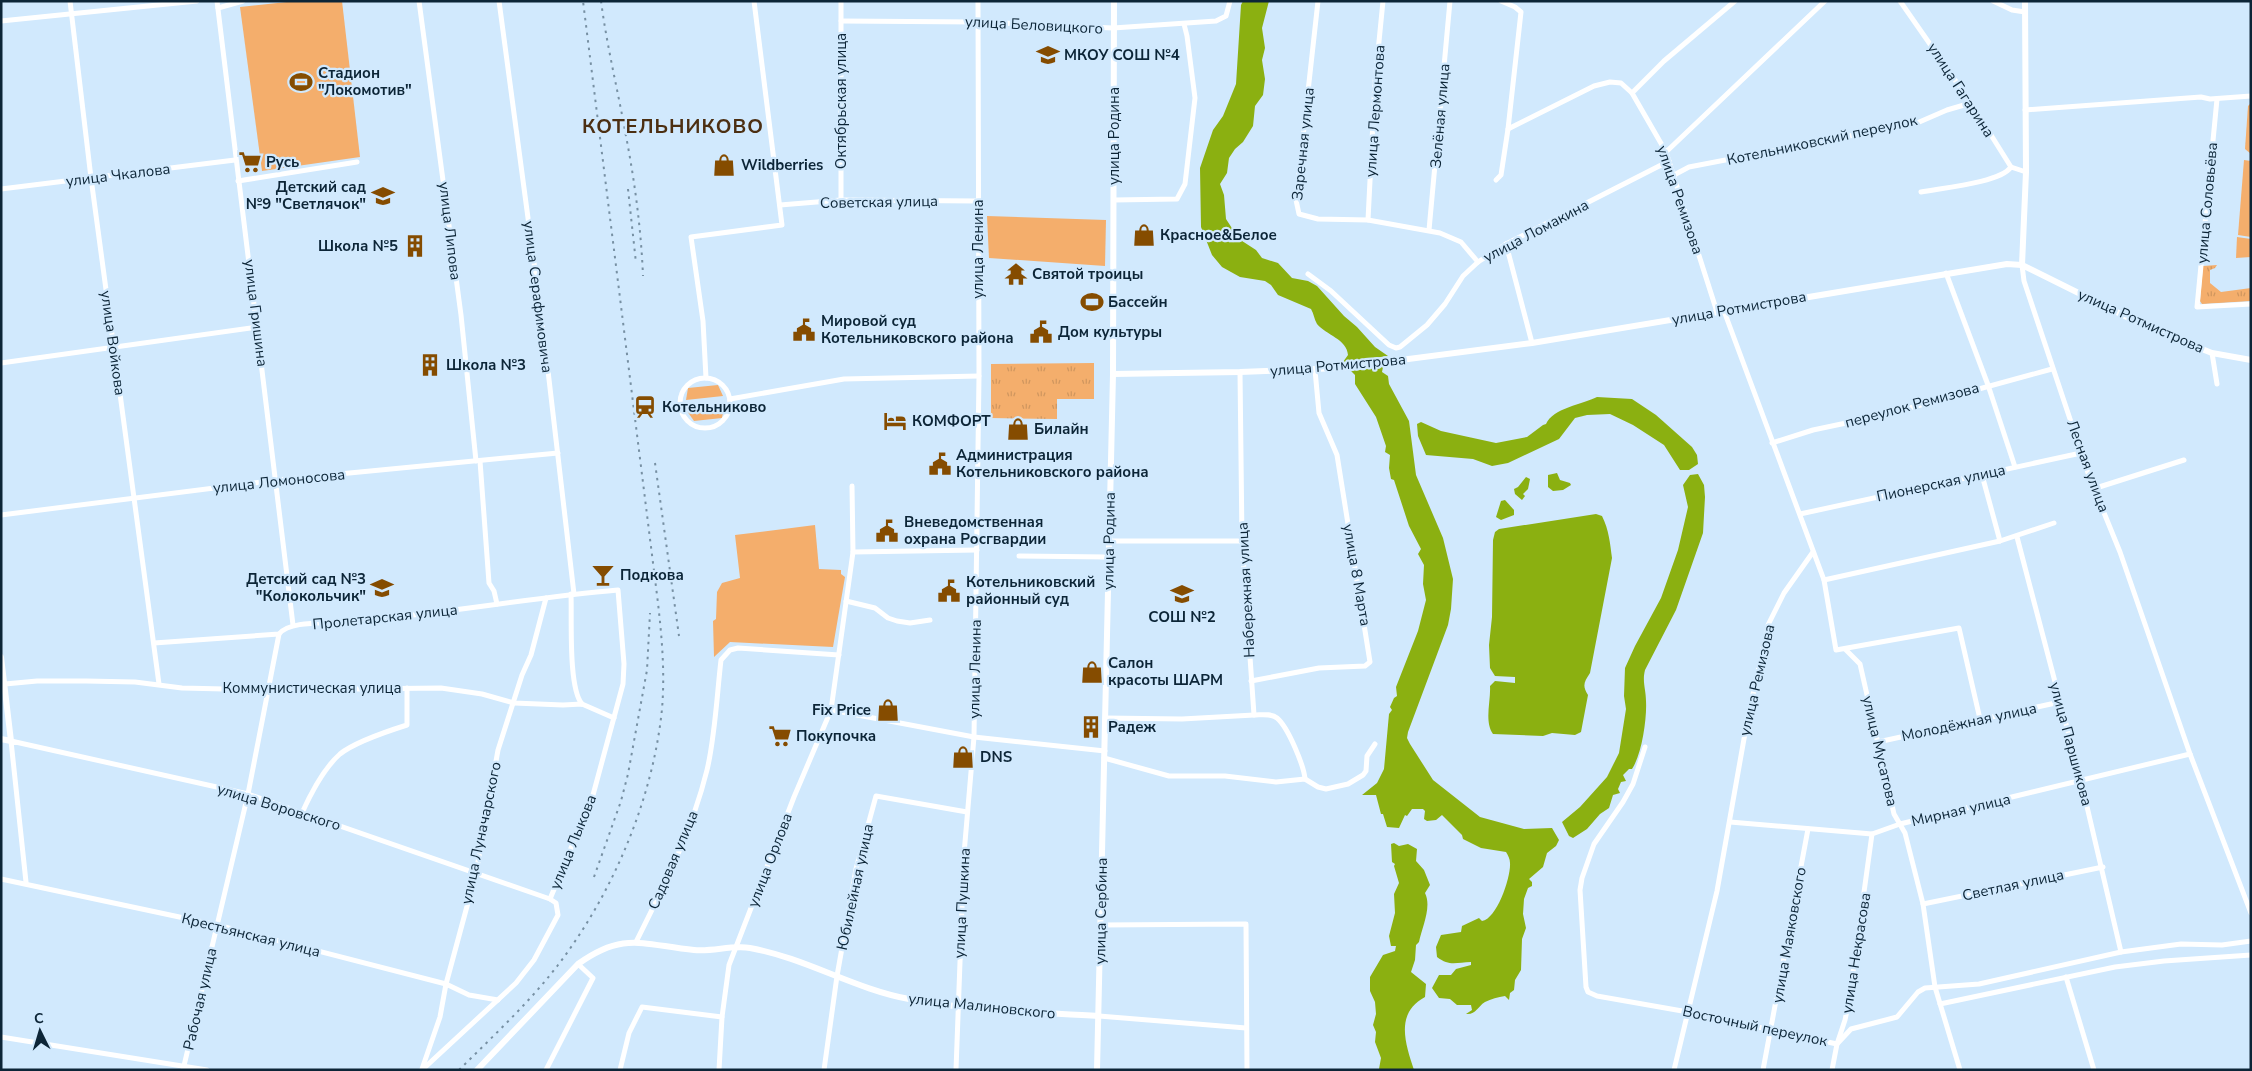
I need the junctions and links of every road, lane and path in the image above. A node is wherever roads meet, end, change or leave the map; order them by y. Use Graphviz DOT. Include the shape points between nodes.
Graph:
graph roads {
  1 [pos="70,1"];
  2 [pos="197,1"];
  3 [pos="217,1"];
  4 [pos="243,1"];
  5 [pos="419,1"];
  6 [pos="499,1"];
  7 [pos="754,1"];
  8 [pos="840,1"];
  9 [pos="978,1"];
  10 [pos="1114,1"];
  11 [pos="1230,1"];
  12 [pos="1318,1"];
  13 [pos="1383,1"];
  14 [pos="1450,1"];
  15 [pos="1501,1"];
  16 [pos="1735,1"];
  17 [pos="1825,1"];
  18 [pos="1900,1"];
  19 [pos="1993,1"];
  20 [pos="2025,1"];
  21 [pos="218,8"];
  22 [pos="2024,12"];
  23 [pos="72,14"];
  24 [pos="1,21"];
  25 [pos="841,21"];
  26 [pos="978,22"];
  27 [pos="1184,24"];
  28 [pos="1113,28"];
  29 [pos="1632,93"];
  30 [pos="2251,96"];
  31 [pos="2217,99"];
  32 [pos="1971,103"];
  33 [pos="2025,110"];
  34 [pos="1508,129"];
  35 [pos="1666,152"];
  36 [pos="235,160"];
  37 [pos="1669,161"];
  38 [pos="357,162"];
  39 [pos="2012,167"];
  40 [pos="2026,172"];
  41 [pos="1674,175"];
  42 [pos="92,178"];
  43 [pos="1496,180"];
  44 [pos="238,181"];
  45 [pos="1,189"];
  46 [pos="1921,192"];
  47 [pos="841,200"];
  48 [pos="1114,200"];
  49 [pos="978,201"];
  50 [pos="780,205"];
  51 [pos="1368,220"];
  52 [pos="1429,230"];
  53 [pos="1506,244"];
  54 [pos="1478,262"];
  55 [pos="2022,266"];
  56 [pos="1946,272"];
  57 [pos="1308,274"];
  58 [pos="2251,304"];
  59 [pos="1720,311"];
  60 [pos="258,327"];
  61 [pos="1532,344"];
  62 [pos="114,348"];
  63 [pos="2212,353"];
  64 [pos="2251,360"];
  65 [pos="1,363"];
  66 [pos="2052,369"];
  67 [pos="1315,370"];
  68 [pos="1240,372"];
  69 [pos="1113,374"];
  70 [pos="979,376"];
  71 [pos="706,378"];
  72 [pos="2217,384"];
  73 [pos="1988,385"];
  74 [pos="730,399"];
  75 [pos="1772,443"];
  76 [pos="558,453"];
  77 [pos="2081,453"];
  78 [pos="2184,460"];
  79 [pos="478,461"];
  80 [pos="2015,467"];
  81 [pos="1982,475"];
  82 [pos="277,480"];
  83 [pos="852,486"];
  84 [pos="2096,488"];
  85 [pos="134,497"];
  86 [pos="1800,514"];
  87 [pos="1,515"];
  88 [pos="2054,523"];
  89 [pos="2017,537"];
  90 [pos="1109,540"];
  91 [pos="1242,541"];
  92 [pos="2000,541"];
  93 [pos="977,550"];
  94 [pos="853,552"];
  95 [pos="1813,552"];
  96 [pos="1019,556"];
  97 [pos="1108,557"];
  98 [pos="1824,580"];
  99 [pos="618,590"];
  100 [pos="572,594"];
  101 [pos="546,598"];
  102 [pos="846,600"];
  103 [pos="497,604"];
  104 [pos="930,620"];
  105 [pos="293,625"];
  106 [pos="279,634"];
  107 [pos="154,644"];
  108 [pos="1845,649"];
  109 [pos="839,655"];
  110 [pos="1,656"];
  111 [pos="1251,682"];
  112 [pos="5,684"];
  113 [pos="159,684"];
  114 [pos="407,688"];
  115 [pos="270,690"];
  116 [pos="2060,702"];
  117 [pos="514,703"];
  118 [pos="582,704"];
  119 [pos="831,710"];
  120 [pos="1254,715"];
  121 [pos="614,718"];
  122 [pos="1106,718"];
  123 [pos="1980,719"];
  124 [pos="974,737"];
  125 [pos="1,739"];
  126 [pos="11,741"];
  127 [pos="1878,742"];
  128 [pos="1374,744"];
  129 [pos="1645,746"];
  130 [pos="2190,754"];
  131 [pos="1105,755"];
  132 [pos="1305,779"];
  133 [pos="2081,781"];
  134 [pos="248,794"];
  135 [pos="967,812"];
  136 [pos="302,813"];
  137 [pos="1730,822"];
  138 [pos="1900,824"];
  139 [pos="1808,829"];
  140 [pos="1872,834"];
  141 [pos="2103,867"];
  142 [pos="476,873"];
  143 [pos="1,879"];
  144 [pos="26,882"];
  145 [pos="550,899"];
  146 [pos="1923,904"];
  147 [pos="2251,913"];
  148 [pos="1101,925"];
  149 [pos="217,926"];
  150 [pos="2251,941"];
  151 [pos="636,942"];
  152 [pos="736,947"];
  153 [pos="2121,952"];
  154 [pos="2251,955"];
  155 [pos="578,964"];
  156 [pos="837,976"];
  157 [pos="2066,977"];
  158 [pos="446,984"];
  159 [pos="1935,987"];
  160 [pos="498,1000"];
  161 [pos="1940,1004"];
  162 [pos="957,1006"];
  163 [pos="1688,1012"];
  164 [pos="1098,1016"];
  165 [pos="722,1017"];
  166 [pos="1246,1028"];
  167 [pos="1771,1031"];
  168 [pos="1,1037"];
  169 [pos="1837,1044"];
  170 [pos="184,1068"];
  171 [pos="207,1070"];
  172 [pos="422,1070"];
  173 [pos="477,1070"];
  174 [pos="546,1070"];
  175 [pos="620,1070"];
  176 [pos="719,1070"];
  177 [pos="824,1070"];
  178 [pos="956,1070"];
  179 [pos="1097,1070"];
  180 [pos="1247,1070"];
  181 [pos="1674,1070"];
  182 [pos="1763,1070"];
  183 [pos="1832,1070"];
  184 [pos="1960,1070"];
  185 [pos="2094,1070"];
  1 -- 23 [label="street, улица Войкова"];
  2 -- 23 [label="street"];
  3 -- 21 [label="street, улица Гришина"];
  4 -- 21 [label="street"];
  5 -- 79 [label="street, улица Липова"];
  6 -- 76 [label="street, улица Серафимовича"];
  7 -- 50 [label="street"];
  8 -- 25 [label="street, Октябрьская улица"];
  9 -- 26 [label="street, улица Ленина"];
  10 -- 28 [label="street, улица Родина"];
  11 -- 27 [label="street, улица Беловицкого" via="1226,16 1216,21"];
  12 -- 51 [label="street, Заречная улица" via="1296,208 1299,214 1312,218"];
  13 -- 51 [label="street, улица Лермонтова"];
  14 -- 52 [label="street, Зелёная улица"];
  15 -- 34 [label="street" via="1521,12"];
  16 -- 29 [label="street" via="1664,60"];
  17 -- 35 [label="street"];
  18 -- 32 [label="street, улица Гагарина"];
  19 -- 22 [label="street"];
  20 -- 22 [label="street, Лесная улица"];
  21 -- 36 [label="street, улица Гришина"];
  22 -- 33 [label="street, Лесная улица"];
  23 -- 24 [label="street"];
  23 -- 42 [label="street, улица Войкова"];
  25 -- 26 [label="street, улица Беловицкого"];
  25 -- 47 [label="street, Октябрьская улица"];
  26 -- 28 [label="street, улица Беловицкого"];
  26 -- 49 [label="street, улица Ленина"];
  27 -- 28 [label="street, улица Беловицкого"];
  27 -- 48 [label="street" via="1195,98 1182,192 1177,199"];
  28 -- 48 [label="street, улица Родина"];
  29 -- 34 [label="street" via="1621,83 1602,84"];
  29 -- 35 [label="street, улица Ремизова"];
  30 -- 31 [label="street"];
  31 -- 33 [label="street" via="2201,97"];
  31 -- 58 [label="street, улица Соловьёва" via="2197,307"];
  32 -- 39 [label="street, улица Гагарина"];
  32 -- 41 [label="street, Котельниковский переулок" via="1917,123 1689,167"];
  33 -- 40 [label="street, Лесная улица"];
  34 -- 43 [label="street" via="1501,175"];
  35 -- 37 [label="street, улица Ремизова"];
  36 -- 42 [label="street, улица Чкалова"];
  36 -- 44 [label="street, улица Гришина"];
  37 -- 41 [label="street, улица Ремизова"];
  37 -- 53 [label="street, улица Ломакина"];
  38 -- 44 [label="street"];
  39 -- 40 [label="street"];
  39 -- 46 [label="street" via="1987,179"];
  40 -- 55 [label="street, Лесная улица"];
  41 -- 59 [label="street, улица Ремизова"];
  42 -- 45 [label="street, улица Чкалова"];
  42 -- 62 [label="street, улица Войкова"];
  44 -- 60 [label="street, улица Гришина"];
  47 -- 49 [label="street, Советская улица"];
  47 -- 50 [label="street, Советская улица"];
  48 -- 69 [label="street, улица Родина"];
  49 -- 70 [label="street, улица Ленина"];
  50 -- 71 [label="street" via="782,225 691,237 703,321"];
  51 -- 52 [label="street, Заречная улица"];
  52 -- 54 [label="street, Заречная улица" via="1461,242"];
  53 -- 54 [label="street, улица Ломакина"];
  53 -- 61 [label="street"];
  54 -- 57 [label="street, улица Ломакина" via="1463,276 1427,325 1396,348"];
  55 -- 56 [label="street, улица Ротмистрова" via="1994,264"];
  55 -- 63 [label="street, улица Ротмистрова" via="2151,329"];
  55 -- 66 [label="street, Лесная улица"];
  56 -- 59 [label="street, улица Ротмистрова"];
  56 -- 73 [label="street"];
  59 -- 61 [label="street, улица Ротмистрова"];
  59 -- 75 [label="street, улица Ремизова"];
  60 -- 62 [label="street"];
  60 -- 82 [label="street, улица Гришина"];
  61 -- 67 [label="street, улица Ротмистрова"];
  62 -- 65 [label="street"];
  62 -- 85 [label="street, улица Войкова"];
  63 -- 64 [label="street, улица Ротмистрова"];
  63 -- 72 [label="street"];
  66 -- 73 [label="street, переулок Ремизова"];
  66 -- 77 [label="street, Лесная улица"];
  67 -- 68 [label="street, улица Ротмистрова"];
  67 -- 111 [label="street, улица 8 Марта" via="1319,413 1337,455 1370,662 1365,666 1319,668"];
  68 -- 69 [label="street, улица Ротмистрова"];
  68 -- 91 [label="street, Набережная улица"];
  69 -- 90 [label="street, улица Родина"];
  70 -- 74 [label="street" via="844,379"];
  70 -- 93 [label="street, улица Ленина"];
  71 -- 74 [label="street" via="723,386"];
  71 -- 74 [label="street" via="695,380 682,392 680,409 689,424 706,429 718,425 729,411"];
  73 -- 75 [label="street, переулок Ремизова"];
  73 -- 80 [label="street"];
  75 -- 86 [label="street, улица Ремизова"];
  76 -- 79 [label="street, улица Ломоносова"];
  76 -- 100 [label="street, улица Серафимовича"];
  77 -- 80 [label="street, Пионерская улица"];
  77 -- 84 [label="street, Лесная улица"];
  78 -- 84 [label="street"];
  79 -- 82 [label="street, улица Ломоносова"];
  79 -- 103 [label="street, улица Липова" via="489,583"];
  80 -- 81 [label="street, Пионерская улица"];
  81 -- 86 [label="street, Пионерская улица"];
  81 -- 92 [label="street"];
  82 -- 85 [label="street, улица Ломоносова"];
  82 -- 105 [label="street, улица Гришина"];
  83 -- 94 [label="street"];
  84 -- 130 [label="street, Лесная улица"];
  85 -- 87 [label="street, улица Ломоносова"];
  85 -- 107 [label="street, улица Войкова"];
  86 -- 95 [label="street, улица Ремизова"];
  88 -- 89 [label="street"];
  89 -- 92 [label="street"];
  89 -- 116 [label="street, улица Паршикова"];
  90 -- 91 [label="street"];
  90 -- 97 [label="street, улица Родина"];
  91 -- 111 [label="street, Набережная улица"];
  92 -- 98 [label="street"];
  93 -- 94 [label="street"];
  93 -- 124 [label="street, улица Ленина"];
  94 -- 102 [label="street"];
  95 -- 98 [label="street"];
  95 -- 137 [label="street, улица Ремизова" via="1784,593 1768,625"];
  96 -- 97 [label="street"];
  97 -- 122 [label="street, улица Родина"];
  98 -- 108 [label="street, улица Мусатова" via="1836,650"];
  99 -- 100 [label="street, Пролетарская улица"];
  99 -- 121 [label="street, улица Лыкова" via="624,679"];
  100 -- 101 [label="street, Пролетарская улица"];
  100 -- 118 [label="street, улица Серафимовича" via="572,649 577,693"];
  101 -- 103 [label="street, Пролетарская улица"];
  101 -- 117 [label="street, улица Луначарского"];
  102 -- 104 [label="street" via="875,608 897,621"];
  102 -- 109 [label="street"];
  103 -- 105 [label="street, Пролетарская улица"];
  105 -- 106 [label="street, Пролетарская улица"];
  106 -- 107 [label="street, Пролетарская улица"];
  106 -- 115 [label="street, Рабочая улица"];
  107 -- 113 [label="street, улица Войкова"];
  108 -- 123 [label="street" via="1959,628"];
  108 -- 127 [label="street, улица Мусатова" via="1860,664"];
  109 -- 119 [label="street, улица Орлова"];
  109 -- 151 [label="street, Садовая улица" via="738,648 730,650 721,660 708,768 695,812"];
  110 -- 112 [label="street"];
  111 -- 120 [label="street, Набережная улица"];
  112 -- 113 [label="street, Коммунистическая улица" via="52,681"];
  112 -- 126 [label="street"];
  113 -- 115 [label="street, Коммунистическая улица" via="182,688"];
  114 -- 115 [label="street, Коммунистическая улица"];
  114 -- 117 [label="street, Коммунистическая улица" via="455,690"];
  114 -- 136 [label="street" via="407,725 377,735 339,755 320,780"];
  115 -- 134 [label="street, Рабочая улица"];
  116 -- 123 [label="street, Молодёжная улица"];
  116 -- 133 [label="street, улица Паршикова"];
  117 -- 118 [label="street, Коммунистическая улица"];
  117 -- 142 [label="street, улица Луначарского" via="498,750"];
  118 -- 121 [label="street, Коммунистическая улица"];
  119 -- 124 [label="street"];
  119 -- 152 [label="street, улица Орлова"];
  120 -- 122 [label="street"];
  120 -- 132 [label="street" via="1272,716 1279,721 1294,748"];
  121 -- 145 [label="street, улица Лыкова" via="593,795"];
  122 -- 131 [label="street, улица Родина"];
  123 -- 127 [label="street, Молодёжная улица"];
  124 -- 131 [label="street"];
  124 -- 135 [label="street, улица Пушкина"];
  125 -- 126 [label="street, улица Воровского"];
  126 -- 134 [label="street, улица Воровского"];
  126 -- 144 [label="street"];
  127 -- 138 [label="street, улица Мусатова" via="1894,814"];
  128 -- 132 [label="street" via="1367,756 1366,771 1357,780 1326,789"];
  129 -- 163 [label="street, Восточный переулок" via="1633,784 1594,844 1582,878 1586,987 1588,992 1597,996"];
  130 -- 133 [label="street, Мирная улица"];
  130 -- 147 [label="street, Лесная улица"];
  131 -- 132 [label="street" via="1169,776 1225,776 1276,782"];
  131 -- 148 [label="street, улица Сербина"];
  133 -- 138 [label="street, Мирная улица"];
  133 -- 141 [label="street, улица Паршикова"];
  134 -- 136 [label="street, улица Воровского"];
  134 -- 149 [label="street, Рабочая улица"];
  135 -- 156 [label="street, Юбилейная улица" via="876,796 856,869"];
  135 -- 162 [label="street, улица Пушкина"];
  136 -- 142 [label="street, улица Воровского"];
  137 -- 139 [label="street, Мирная улица"];
  137 -- 163 [label="street, улица Ремизова"];
  138 -- 140 [label="street, Мирная улица"];
  138 -- 146 [label="street, улица Мусатова"];
  139 -- 140 [label="street, Мирная улица"];
  139 -- 167 [label="street, улица Маяковского"];
  140 -- 169 [label="street, улица Некрасова" via="1846,1020"];
  141 -- 146 [label="street, Светлая улица"];
  141 -- 153 [label="street, улица Паршикова"];
  142 -- 145 [label="street, улица Воровского"];
  142 -- 158 [label="street, улица Луначарского"];
  143 -- 144 [label="street, Крестьянская улица"];
  144 -- 149 [label="street, Крестьянская улица"];
  145 -- 160 [label="street, улица Лыкова" via="556,903 558,915 555,922 534,960"];
  146 -- 159 [label="street, улица Мусатова"];
  148 -- 164 [label="street, улица Сербина"];
  148 -- 166 [label="street" via="1246,924"];
  149 -- 158 [label="street, Крестьянская улица"];
  149 -- 170 [label="street, Рабочая улица"];
  150 -- 153 [label="street, Восточный переулок" via="2222,945 2181,944"];
  151 -- 152 [label="street, улица Малиновского" via="696,951"];
  151 -- 155 [label="street" via="607,947"];
  152 -- 156 [label="street, улица Малиновского" via="792,958"];
  152 -- 165 [label="street, улица Орлова" via="726,982"];
  153 -- 159 [label="street, Восточный переулок" via="1979,984"];
  154 -- 157 [label="street" via="2164,961"];
  155 -- 173 [label="street"];
  155 -- 174 [label="street" via="593,978 582,994"];
  156 -- 162 [label="street, улица Малиновского" via="884,994"];
  156 -- 177 [label="street, Юбилейная улица"];
  157 -- 161 [label="street"];
  157 -- 185 [label="street"];
  158 -- 160 [label="street, Крестьянская улица" via="469,994"];
  158 -- 172 [label="street, улица Луначарского" via="440,1017"];
  159 -- 161 [label="street, улица Мусатова"];
  159 -- 169 [label="street, Восточный переулок" via="1918,992 1897,1017 1851,1029"];
  160 -- 172 [label="street, улица Лыкова"];
  161 -- 184 [label="street, улица Мусатова"];
  162 -- 164 [label="street, улица Малиновского"];
  162 -- 178 [label="street, улица Пушкина"];
  163 -- 167 [label="street, Восточный переулок"];
  163 -- 181 [label="street, улица Ремизова"];
  164 -- 166 [label="street, улица Малиновского"];
  164 -- 179 [label="street, улица Сербина"];
  165 -- 175 [label="street" via="642,1007 629,1033"];
  165 -- 176 [label="street, улица Орлова"];
  166 -- 180 [label="street"];
  167 -- 169 [label="street, Восточный переулок"];
  167 -- 182 [label="street, улица Маяковского"];
  168 -- 170 [label="street"];
  169 -- 183 [label="street, улица Некрасова"];
  170 -- 171 [label="street"];
}
